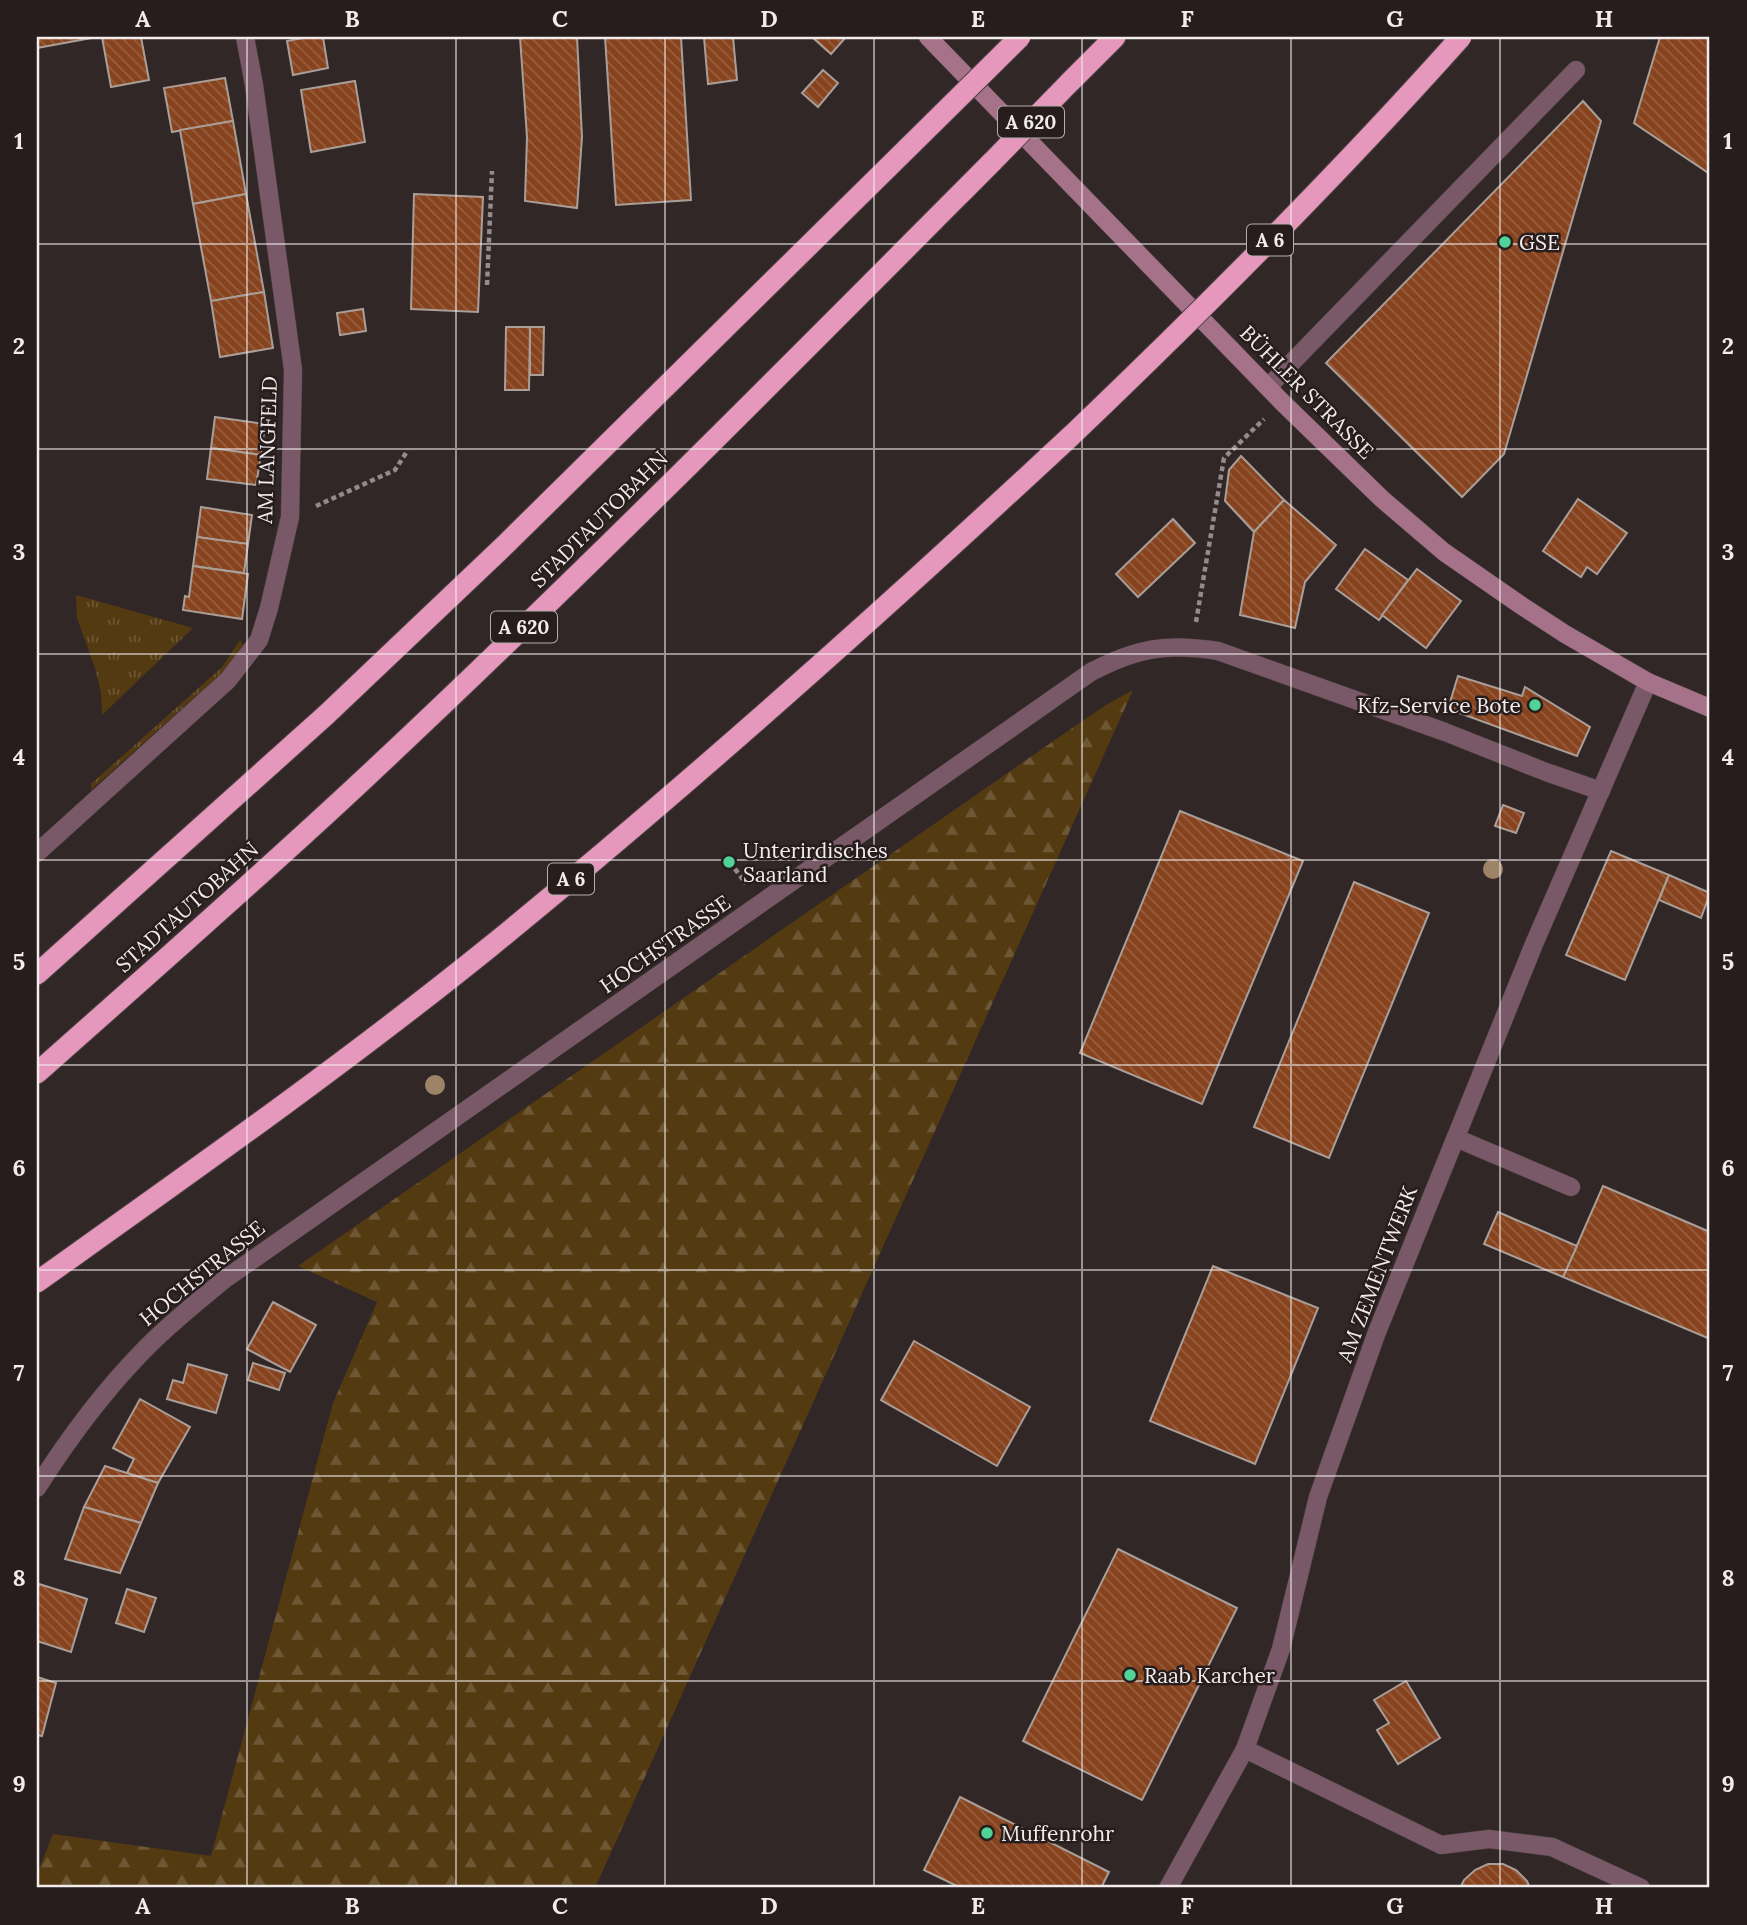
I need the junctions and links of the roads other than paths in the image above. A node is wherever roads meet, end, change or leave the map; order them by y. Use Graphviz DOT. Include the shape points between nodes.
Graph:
graph roads {
  1 [pos="245,37"];
  2 [pos="928,37"];
  3 [pos="1020,37"];
  4 [pos="1115,37"];
  5 [pos="1461,37"];
  6 [pos="1576,71"];
  7 [pos="1268,387"];
  8 [pos="1648,681"];
  9 [pos="1710,708"];
  10 [pos="1601,791"];
  11 [pos="37,853"];
  12 [pos="37,974"];
  13 [pos="37,1073"];
  14 [pos="1456,1138"];
  15 [pos="1571,1187"];
  16 [pos="37,1282"];
  17 [pos="37,1488"];
  18 [pos="1245,1749"];
  19 [pos="1167,1888"];
  20 [pos="1641,1888"];
  1 -- 11 [label="street, AM LANGFELD" via="293,370 290,517 262,633 228,680"];
  2 -- 7 [label="main road, BÜHLER STRASSE"];
  3 -- 12 [label="highway, bridge" via="507,543 326,715"];
  4 -- 13 [label="highway, STADTAUTOBAHN / A 620, bridge" via="470,679"];
  5 -- 16 [label="highway, A 6, bridge" via="1239,272 1072,435 730,746 490,947 310,1085"];
  6 -- 7 [label="street"];
  7 -- 8 [label="main road, BÜHLER STRASSE" via="1381,499 1444,552 1533,613"];
  8 -- 9 [label="main road, BÜHLER STRASSE"];
  8 -- 10 [label="street, AM ZEMENTWERK"];
  10 -- 14 [label="street, AM ZEMENTWERK"];
  10 -- 17 [label="street, HOCHSTRASSE" via="1218,651 1150,648 1118,658 1091,672 216,1287 144,1350 111,1387"];
  14 -- 15 [label="street"];
  14 -- 18 [label="street, AM ZEMENTWERK" via="1318,1497 1281,1649"];
  18 -- 19 [label="street, AM ZEMENTWERK"];
  18 -- 20 [label="street" via="1441,1845 1489,1839 1552,1847"];
}
